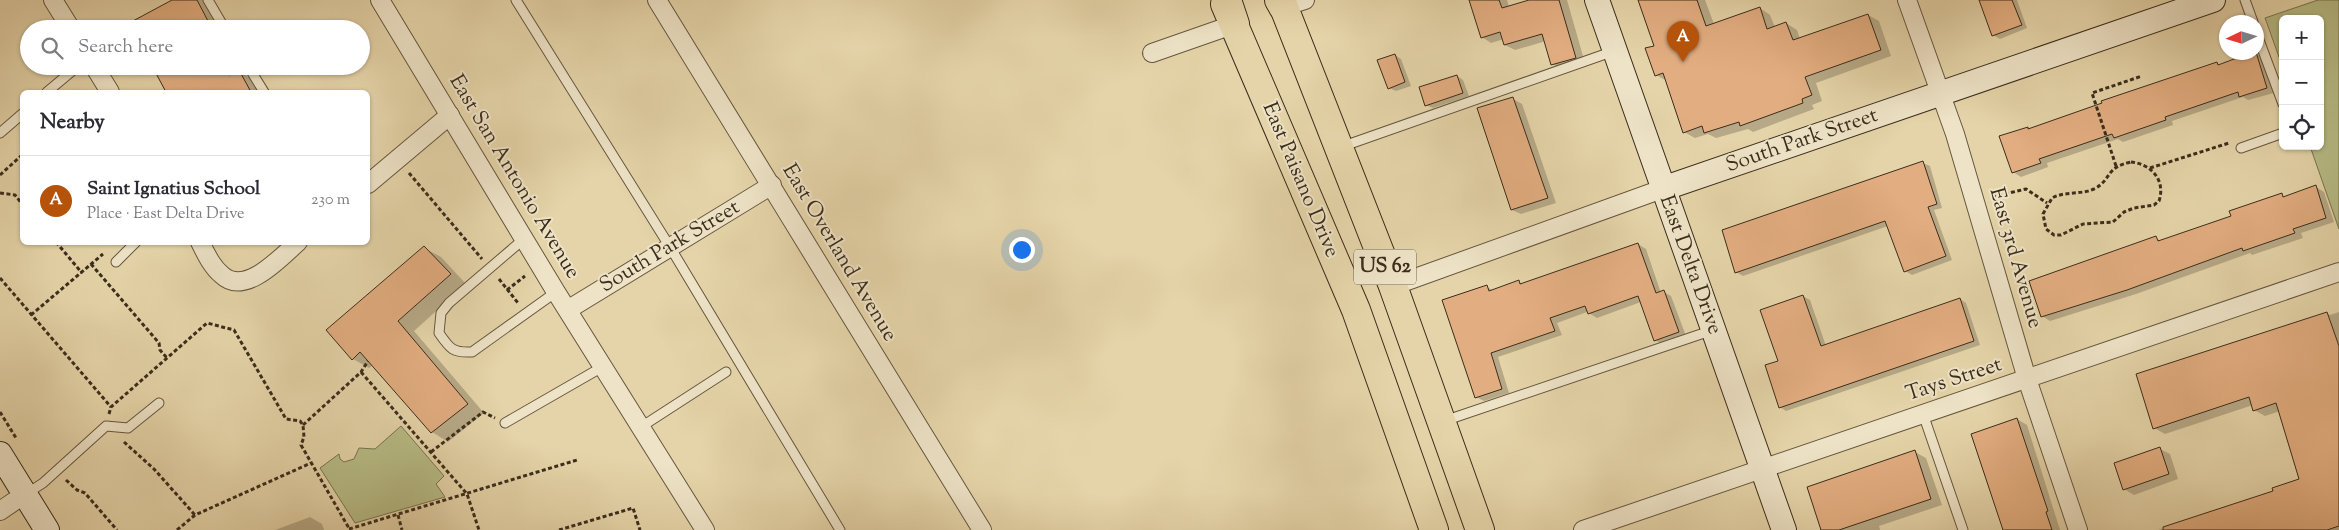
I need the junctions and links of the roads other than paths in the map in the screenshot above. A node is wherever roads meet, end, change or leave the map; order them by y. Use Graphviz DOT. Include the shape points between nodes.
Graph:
graph roads {
  1 [pos="53,0"];
  2 [pos="208,0"];
  3 [pos="380,0"];
  4 [pos="516,0"];
  5 [pos="657,0"];
  6 [pos="1223,0"];
  7 [pos="1597,0"];
  8 [pos="1907,0"];
  9 [pos="2213,0"];
  10 [pos="2245,0"];
  11 [pos="1287,2"];
  12 [pos="1231,12"];
  13 [pos="2250,15"];
  14 [pos="65,20"];
  15 [pos="220,20"];
  16 [pos="1614,51"];
  17 [pos="1152,52"];
  18 [pos="2264,53"];
  19 [pos="67,75"];
  20 [pos="100,75"];
  21 [pos="254,75"];
  22 [pos="49,90"];
  23 [pos="109,90"];
  24 [pos="263,90"];
  25 [pos="2279,93"];
  26 [pos="1941,94"];
  27 [pos="450,115"];
  28 [pos="20,116"];
  29 [pos="0,133"];
  30 [pos="2279,134"];
  31 [pos="1338,148"];
  32 [pos="2241,148"];
  33 [pos="370,182"];
  34 [pos="772,185"];
  35 [pos="1662,189"];
  36 [pos="525,238"];
  37 [pos="133,245"];
  38 [pos="202,245"];
  39 [pos="294,245"];
  40 [pos="670,248"];
  41 [pos="116,262"];
  42 [pos="2339,272"];
  43 [pos="1393,286"];
  44 [pos="556,292"];
  45 [pos="569,309"];
  46 [pos="1713,330"];
  47 [pos="604,366"];
  48 [pos="726,372"];
  49 [pos="2027,380"];
  50 [pos="159,403"];
  51 [pos="1924,414"];
  52 [pos="1441,422"];
  53 [pos="505,423"];
  54 [pos="641,427"];
  55 [pos="0,454"];
  56 [pos="1763,468"];
  57 [pos="25,494"];
  58 [pos="0,511"];
  59 [pos="1961,529"];
  60 [pos="47,530"];
  61 [pos="705,530"];
  62 [pos="840,530"];
  63 [pos="982,530"];
  64 [pos="1434,530"];
  65 [pos="1480,530"];
  66 [pos="1583,530"];
  67 [pos="1784,530"];
  68 [pos="2078,530"];
  1 -- 14 [label="street"];
  2 -- 15 [label="lane"];
  3 -- 27 [label="street, East San Antonio Avenue"];
  4 -- 40 [label="lane"];
  5 -- 34 [label="street, East Overland Avenue"];
  6 -- 12 [label="main road, East Paisano Drive / US 62"];
  7 -- 16 [label="street, East Delta Drive"];
  8 -- 26 [label="street, East 3rd Avenue"];
  9 -- 26 [label="street, South Park Street"];
  10 -- 13 [label="lane"];
  11 -- 31 [label="main road, US 62"];
  12 -- 17 [label="street"];
  12 -- 64 [label="main road, East Paisano Drive / US 62" via="1356,310"];
  16 -- 31 [label="lane"];
  16 -- 35 [label="street, East Delta Drive"];
  18 -- 25 [label="lane"];
  19 -- 22 [label="lane"];
  20 -- 23 [label="street"];
  21 -- 24 [label="lane"];
  26 -- 35 [label="street, South Park Street"];
  26 -- 49 [label="street, East 3rd Avenue"];
  27 -- 33 [label="street"];
  27 -- 36 [label="street, East San Antonio Avenue"];
  28 -- 29 [label="lane"];
  30 -- 32 [label="lane"];
  31 -- 43 [label="main road, US 62"];
  34 -- 40 [label="street, South Park Street"];
  34 -- 63 [label="street, East Overland Avenue"];
  35 -- 43 [label="street, South Park Street"];
  35 -- 46 [label="street, East Delta Drive"];
  36 -- 44 [label="street, East San Antonio Avenue"];
  36 -- 44 [label="lane" via="449,303 442,314 439,334 458,353 472,352"];
  37 -- 41 [label="lane"];
  38 -- 39 [label="street" via="215,268 223,276 238,282 259,275"];
  40 -- 45 [label="street, South Park Street"];
  40 -- 62 [label="lane"];
  42 -- 49 [label="street, Tays Street"];
  43 -- 52 [label="main road, US 62"];
  44 -- 45 [label="street, East San Antonio Avenue"];
  45 -- 47 [label="street, East San Antonio Avenue"];
  46 -- 52 [label="lane"];
  46 -- 56 [label="street, East Delta Drive"];
  47 -- 53 [label="lane"];
  47 -- 54 [label="street, East San Antonio Avenue"];
  48 -- 54 [label="lane"];
  49 -- 51 [label="street, Tays Street"];
  49 -- 68 [label="street, East 3rd Avenue"];
  50 -- 57 [label="lane" via="128,428 104,429"];
  51 -- 56 [label="street, Tays Street"];
  51 -- 59 [label="lane"];
  52 -- 65 [label="main road, US 62"];
  54 -- 61 [label="street, East San Antonio Avenue"];
  55 -- 57 [label="street"];
  56 -- 66 [label="street, Tays Street"];
  56 -- 67 [label="street, East Delta Drive"];
  57 -- 58 [label="street"];
  57 -- 60 [label="street"];
}
